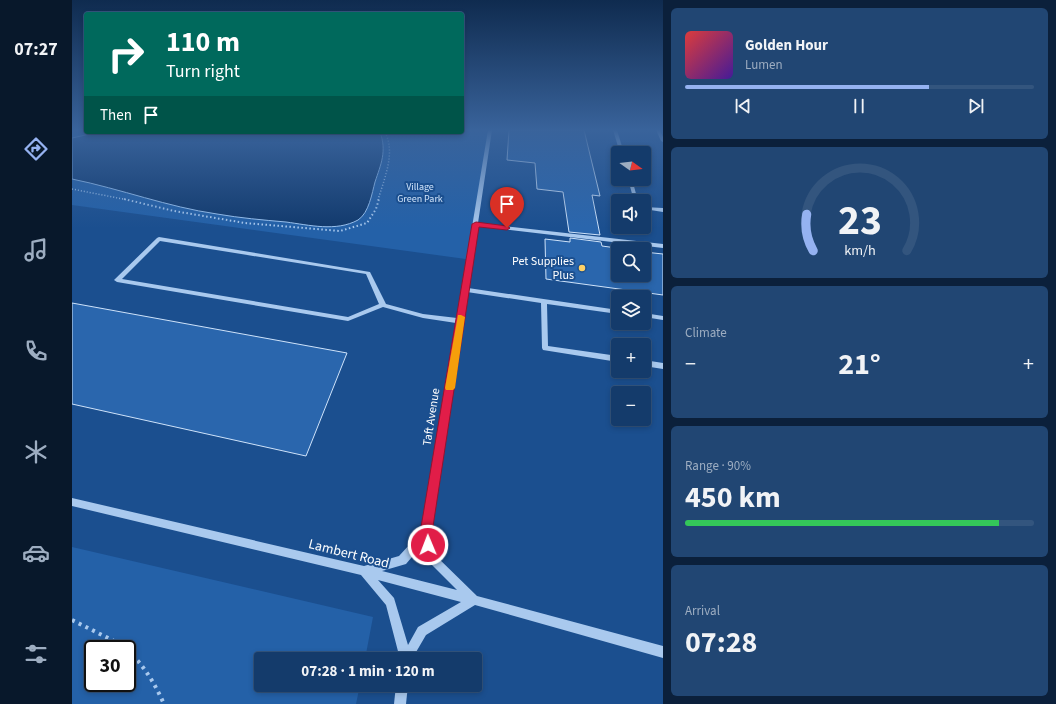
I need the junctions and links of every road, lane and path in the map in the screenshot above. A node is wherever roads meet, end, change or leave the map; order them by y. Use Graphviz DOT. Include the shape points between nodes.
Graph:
graph roads {
  1 [pos="389,163"];
  2 [pos="485,163"];
  3 [pos="72,189"];
  4 [pos="651,209"];
  5 [pos="663,210"];
  6 [pos="476,224"];
  7 [pos="663,246"];
  8 [pos="466,290"];
  9 [pos="544,301"];
  10 [pos="383,305"];
  11 [pos="611,311"];
  12 [pos="651,316"];
  13 [pos="663,318"];
  14 [pos="461,321"];
  15 [pos="611,358"];
  16 [pos="651,365"];
  17 [pos="663,366"];
  18 [pos="72,502"];
  19 [pos="426,533"];
  20 [pos="364,571"];
  21 [pos="474,600"];
  22 [pos="72,620"];
  23 [pos="112,640"];
  24 [pos="404,652"];
  25 [pos="410,652"];
  26 [pos="663,652"];
  27 [pos="136,660"];
  28 [pos="401,692"];
  29 [pos="164,704"];
  30 [pos="400,704"];
  1 -- 3 [label="path" via="376,208 367,223 340,231 245,223"];
  2 -- 6 [label="street, Taft Avenue"];
  4 -- 5 [label="street"];
  6 -- 7 [label="street"];
  6 -- 8 [label="street, Taft Avenue"];
  8 -- 9 [label="street"];
  8 -- 14 [label="street, Taft Avenue"];
  9 -- 11 [label="street"];
  9 -- 15 [label="street" via="545,348"];
  10 -- 10 [label="street" via="368,273 159,239 117,280 348,319"];
  10 -- 14 [label="street" via="423,316"];
  12 -- 13 [label="street"];
  14 -- 19 [label="street, Taft Avenue"];
  16 -- 17 [label="street"];
  18 -- 20 [label="street, Lambert Road"];
  19 -- 20 [label="street" via="402,560"];
  19 -- 21 [label="street, Taft Avenue" via="430,556"];
  20 -- 21 [label="street, Lambert Road"];
  20 -- 24 [label="street" via="390,602"];
  21 -- 25 [label="street" via="422,631"];
  21 -- 26 [label="street, Lambert Road"];
  22 -- 23 [label="path"];
  27 -- 29 [label="path" via="146,670"];
  28 -- 30 [label="street"];
}
